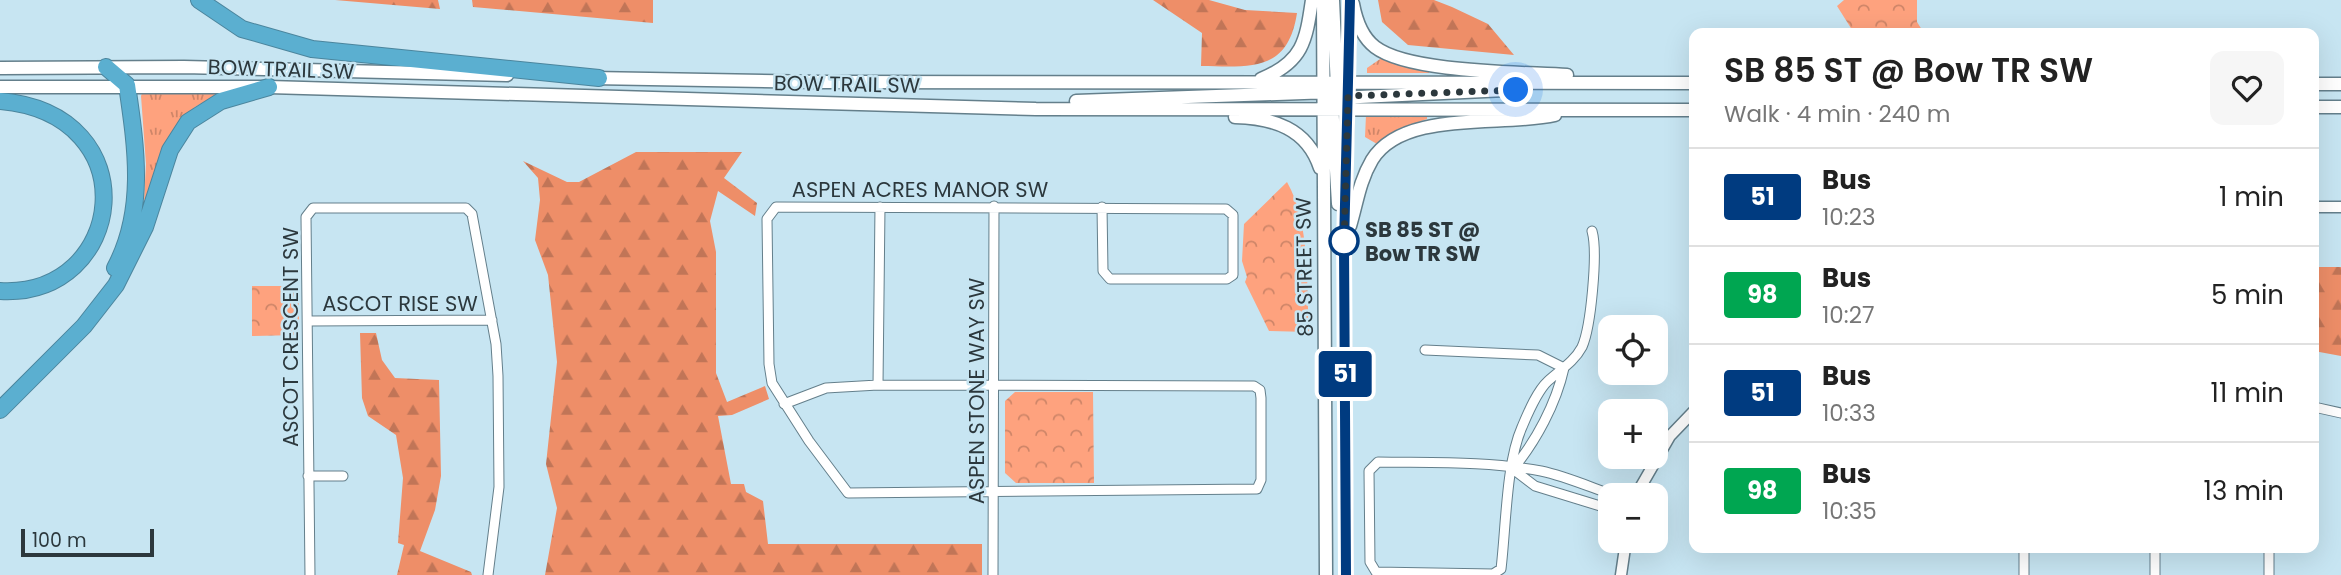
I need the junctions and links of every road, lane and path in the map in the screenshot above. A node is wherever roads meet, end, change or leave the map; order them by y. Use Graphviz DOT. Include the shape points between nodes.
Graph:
graph roads {
  1 [pos="199,0"];
  2 [pos="1312,0"];
  3 [pos="1323,0"];
  4 [pos="1333,0"];
  5 [pos="1351,0"];
  6 [pos="106,67"];
  7 [pos="0,68"];
  8 [pos="599,78"];
  9 [pos="1253,82"];
  10 [pos="1651,83"];
  11 [pos="1689,83"];
  12 [pos="2319,84"];
  13 [pos="2341,84"];
  14 [pos="127,85"];
  15 [pos="0,87"];
  16 [pos="269,87"];
  17 [pos="1335,95"];
  18 [pos="0,101"];
  19 [pos="980,105"];
  20 [pos="2319,107"];
  21 [pos="2341,107"];
  22 [pos="1036,108"];
  23 [pos="1576,110"];
  24 [pos="1689,110"];
  25 [pos="1323,178"];
  26 [pos="880,206"];
  27 [pos="994,206"];
  28 [pos="1102,207"];
  29 [pos="2319,207"];
  30 [pos="2341,207"];
  31 [pos="1592,231"];
  32 [pos="1344,245"];
  33 [pos="0,291"];
  34 [pos="492,320"];
  35 [pos="309,321"];
  36 [pos="84,326"];
  37 [pos="1345,330"];
  38 [pos="1425,350"];
  39 [pos="1564,368"];
  40 [pos="878,385"];
  41 [pos="993,386"];
  42 [pos="784,404"];
  43 [pos="2319,408"];
  44 [pos="0,410"];
  45 [pos="2341,413"];
  46 [pos="1689,416"];
  47 [pos="1513,469"];
  48 [pos="308,476"];
  49 [pos="343,476"];
  50 [pos="1643,483"];
  51 [pos="1598,490"];
  52 [pos="994,491"];
  53 [pos="1598,505"];
  54 [pos="1624,553"];
  55 [pos="2024,553"];
  56 [pos="2155,553"];
  57 [pos="2269,553"];
  58 [pos="310,575"];
  59 [pos="488,575"];
  60 [pos="993,575"];
  61 [pos="1326,575"];
  62 [pos="1346,575"];
  63 [pos="1620,575"];
  64 [pos="2024,575"];
  65 [pos="2155,575"];
  66 [pos="2269,575"];
  1 -- 8 [label="highway" via="242,29 312,49"];
  2 -- 9 [label="main road" via="1304,43 1297,55 1281,69"];
  3 -- 17 [label="main road, 85 STREET SW"];
  4 -- 17 [label="main road"];
  5 -- 10 [label="main road" via="1366,38 1394,55 1457,67"];
  5 -- 17 [label="main road, 85 STREET SW"];
  6 -- 7 [label="main road, BOW TRAIL SW"];
  6 -- 8 [label="main road, BOW TRAIL SW"];
  6 -- 14 [label="highway"];
  8 -- 9 [label="main road, BOW TRAIL SW"];
  9 -- 17 [label="main road, BOW TRAIL SW"];
  10 -- 11 [label="main road"];
  10 -- 17 [label="main road"];
  12 -- 13 [label="main road"];
  14 -- 15 [label="main road, BOW TRAIL SW"];
  14 -- 16 [label="main road, BOW TRAIL SW"];
  14 -- 36 [label="highway" via="137,151 133,212 120,259"];
  16 -- 19 [label="main road, BOW TRAIL SW"];
  16 -- 36 [label="highway" via="208,107 177,136 136,248 116,285"];
  17 -- 19 [label="main road"];
  17 -- 22 [label="main road, BOW TRAIL SW"];
  17 -- 23 [label="main road, BOW TRAIL SW"];
  17 -- 25 [label="main road, 85 STREET SW"];
  17 -- 32 [label="main road, 85 STREET SW"];
  17 -- 37 [label="main road"];
  18 -- 33 [label="highway" via="51,113 77,130 93,150 102,176 104,203 98,229 86,251 56,282 36,289"];
  19 -- 22 [label="main road, BOW TRAIL SW"];
  20 -- 21 [label="main road"];
  22 -- 25 [label="main road" via="1272,120 1305,141"];
  23 -- 24 [label="main road, BOW TRAIL SW"];
  23 -- 32 [label="main road" via="1532,121 1420,129 1392,140 1373,158 1360,184"];
  25 -- 61 [label="main road, 85 STREET SW"];
  26 -- 27 [label="street, ASPEN ACRES MANOR SW"];
  26 -- 40 [label="street"];
  26 -- 42 [label="street, ASPEN ACRES MANOR SW" via="782,206 769,214 769,365 772,383"];
  27 -- 28 [label="street, ASPEN ACRES MANOR SW"];
  27 -- 41 [label="street, ASPEN STONE WAY SW"];
  28 -- 28 [label="street, ASPEN ACRES MANOR SW" via="1229,210 1233,215 1233,275 1227,279 1110,279 1103,271"];
  29 -- 30 [label="street"];
  31 -- 39 [label="street" via="1590,315 1582,347"];
  32 -- 37 [label="main road, 85 STREET SW"];
  34 -- 35 [label="street, ASCOT RISE SW"];
  34 -- 35 [label="street, ASCOT CRESCENT SW" via="472,214 466,208 313,208 306,217"];
  34 -- 59 [label="street, ASCOT CRESCENT SW" via="498,376 499,487"];
  35 -- 48 [label="street, ASCOT CRESCENT SW"];
  36 -- 44 [label="highway"];
  37 -- 62 [label="main road, 85 STREET SW"];
  38 -- 39 [label="street" via="1520,352"];
  39 -- 47 [label="street" via="1560,389"];
  39 -- 47 [label="street" via="1546,382 1522,426 1513,451"];
  40 -- 41 [label="street"];
  40 -- 42 [label="street" via="826,388"];
  41 -- 52 [label="street, ASPEN STONE WAY SW"];
  41 -- 52 [label="street" via="1254,386 1261,398 1261,480 1255,490"];
  42 -- 52 [label="street, ASPEN ACRES MANOR SW" via="848,493"];
  43 -- 45 [label="street"];
  46 -- 50 [label="street" via="1670,436"];
  47 -- 47 [label="street" via="1488,464 1378,462 1369,471 1370,562 1376,572 1493,574 1501,569"];
  47 -- 51 [label="street" via="1541,471"];
  47 -- 53 [label="street" via="1535,486"];
  48 -- 49 [label="street"];
  48 -- 58 [label="street, ASCOT CRESCENT SW"];
  52 -- 60 [label="street, ASPEN STONE WAY SW"];
  54 -- 63 [label="street"];
  55 -- 64 [label="street"];
  56 -- 65 [label="street"];
  57 -- 66 [label="street"];
}
